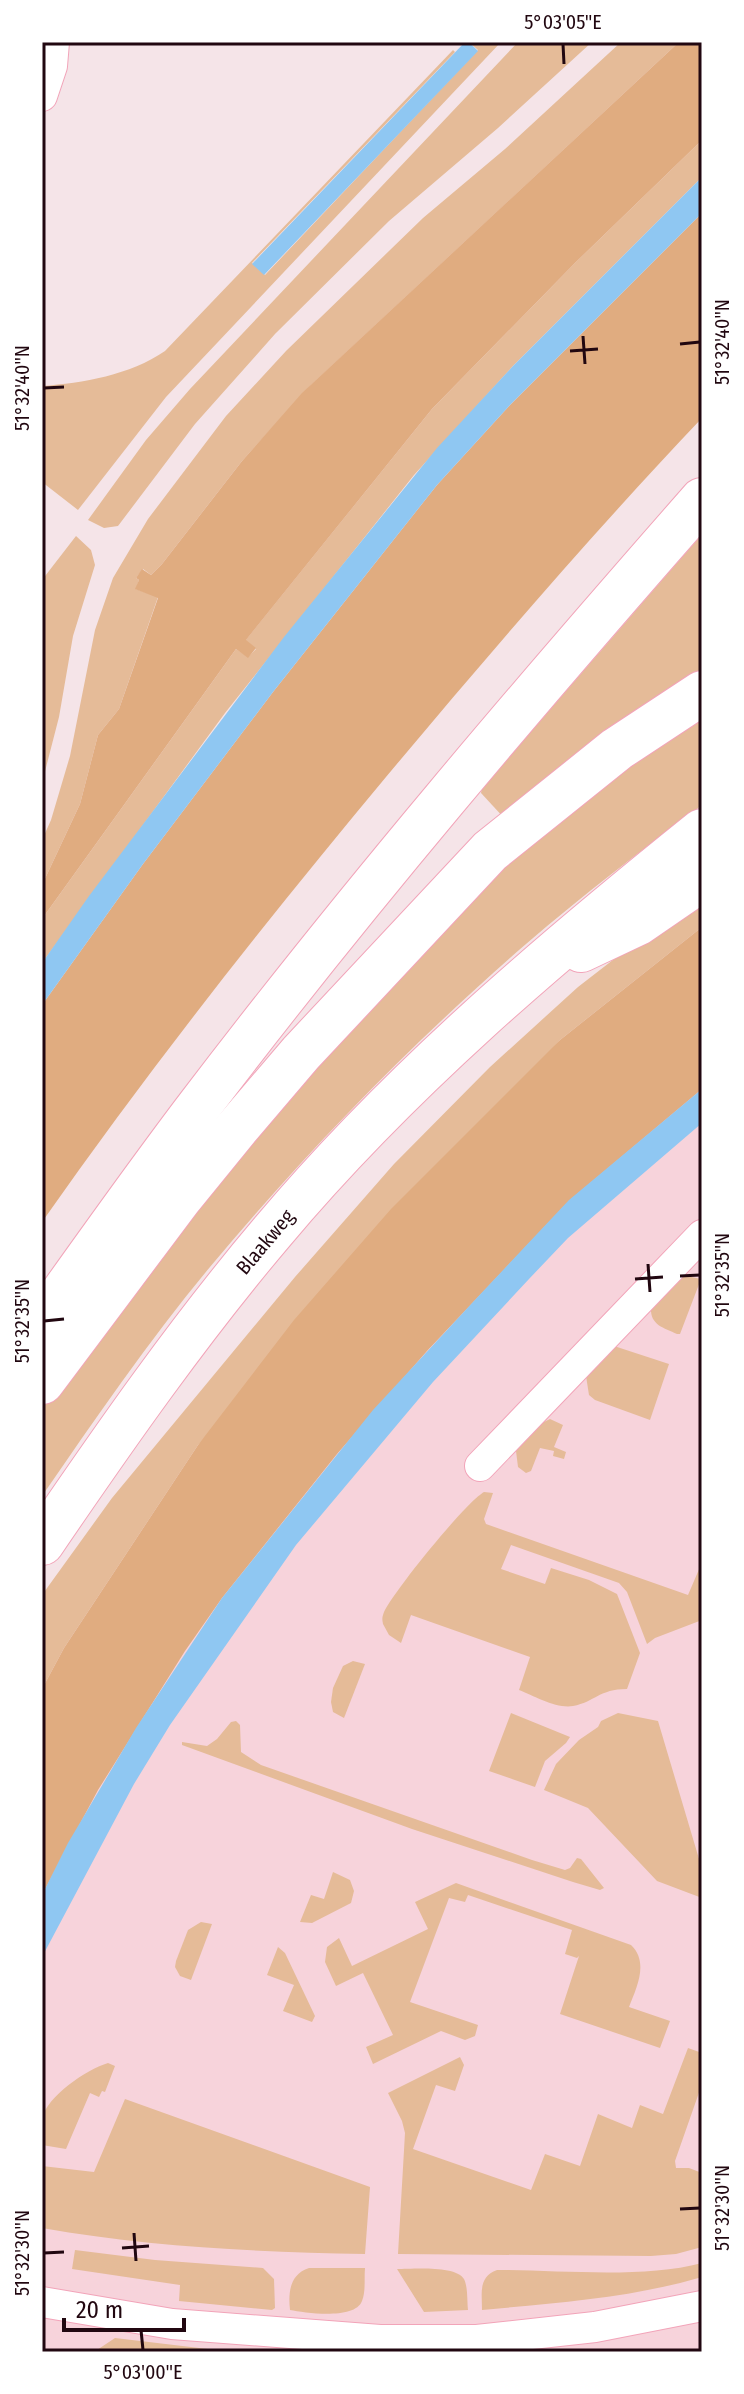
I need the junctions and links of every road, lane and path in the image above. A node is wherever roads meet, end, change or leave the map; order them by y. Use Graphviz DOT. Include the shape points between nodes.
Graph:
graph roads {
  1 [pos="54,42"];
  2 [pos="42,96"];
  3 [pos="702,500"];
  4 [pos="702,693"];
  5 [pos="702,831"];
  6 [pos="702,879"];
  7 [pos="528,975"];
  8 [pos="702,1235"];
  9 [pos="42,1322"];
  10 [pos="42,1382"];
  11 [pos="480,1466"];
  12 [pos="42,1543"];
  13 [pos="42,2302"];
  14 [pos="702,2306"];
  15 [pos="380,2346"];
  1 -- 2 [label="street"];
  3 -- 9 [label="main road" via="526,701 281,1000"];
  4 -- 10 [label="main road" via="617,749 490,851 237,1128"];
  5 -- 7 [label="main road"];
  6 -- 7 [label="main road" via="638,923"];
  7 -- 12 [label="main road, Blaakweg" via="428,1067 273,1231 175,1354"];
  8 -- 11 [label="street"];
  13 -- 15 [label="street" via="172,2324"];
  14 -- 15 [label="street" via="565,2331"];
}
